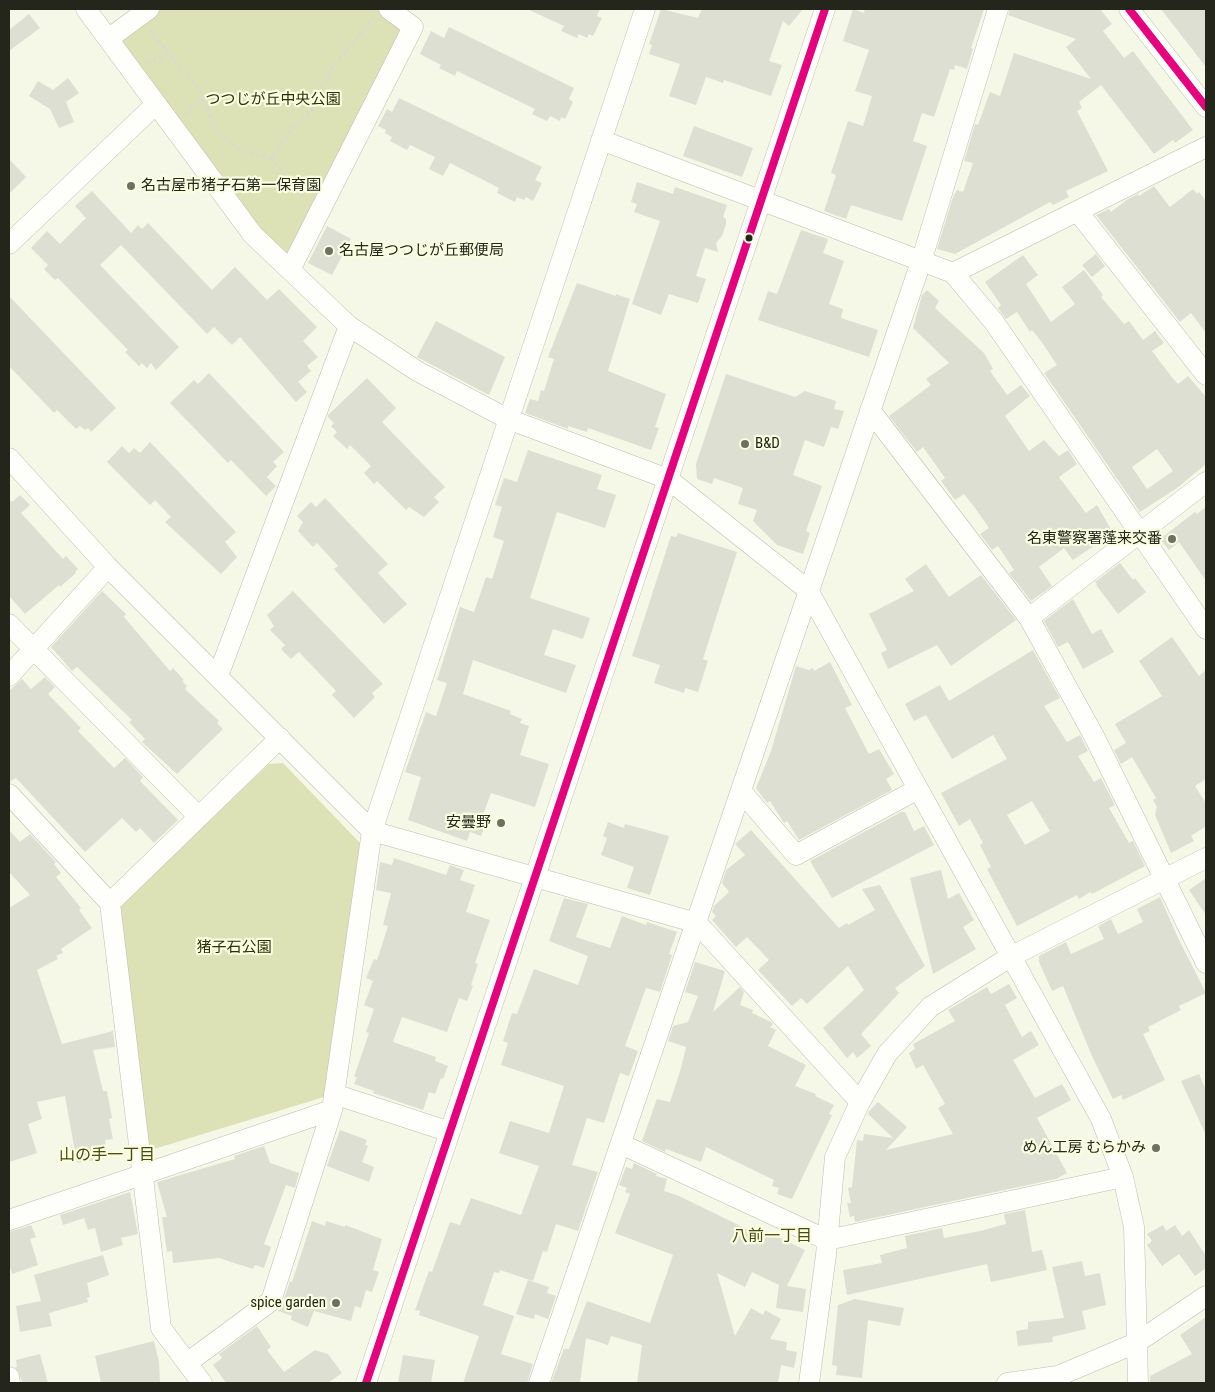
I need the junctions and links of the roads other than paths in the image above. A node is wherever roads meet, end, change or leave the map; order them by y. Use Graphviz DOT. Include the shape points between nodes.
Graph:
graph roads {
  1 [pos="86,9"];
  2 [pos="645,9"];
  3 [pos="824,9"];
  4 [pos="998,9"];
  5 [pos="1130,9"];
  6 [pos="382,12"];
  7 [pos="146,16"];
  8 [pos="108,39"];
  9 [pos="155,105"];
  10 [pos="1206,107"];
  11 [pos="601,140"];
  12 [pos="1206,147"];
  13 [pos="761,201"];
  14 [pos="1078,212"];
  15 [pos="9,244"];
  16 [pos="921,262"];
  17 [pos="290,270"];
  18 [pos="953,273"];
  19 [pos="349,326"];
  20 [pos="1206,375"];
  21 [pos="870,410"];
  22 [pos="508,418"];
  23 [pos="9,458"];
  24 [pos="668,479"];
  25 [pos="1206,482"];
  26 [pos="1141,532"];
  27 [pos="108,567"];
  28 [pos="808,590"];
  29 [pos="1029,618"];
  30 [pos="9,624"];
  31 [pos="1206,629"];
  32 [pos="33,649"];
  33 [pos="9,676"];
  34 [pos="218,676"];
  35 [pos="280,738"];
  36 [pos="918,789"];
  37 [pos="741,791"];
  38 [pos="9,794"];
  39 [pos="198,816"];
  40 [pos="372,831"];
  41 [pos="1206,858"];
  42 [pos="535,877"];
  43 [pos="1165,879"];
  44 [pos="110,902"];
  45 [pos="697,923"];
  46 [pos="1010,957"];
  47 [pos="1206,963"];
  48 [pos="333,1102"];
  49 [pos="860,1102"];
  50 [pos="450,1132"];
  51 [pos="621,1144"];
  52 [pos="141,1175"];
  53 [pos="1123,1177"];
  54 [pos="9,1220"];
  55 [pos="827,1240"];
  56 [pos="1206,1296"];
  57 [pos="1136,1343"];
  58 [pos="187,1363"];
  59 [pos="9,1377"];
  60 [pos="10,1383"];
  61 [pos="202,1383"];
  62 [pos="366,1383"];
  63 [pos="539,1383"];
  64 [pos="809,1383"];
  65 [pos="1007,1383"];
  66 [pos="1138,1383"];
  1 -- 8 [label="street"];
  2 -- 11 [label="street"];
  3 -- 13 [label="street"];
  4 -- 16 [label="street"];
  5 -- 10 [label="street"];
  6 -- 17 [label="street" via="413,27"];
  7 -- 8 [label="street"];
  8 -- 9 [label="street"];
  9 -- 15 [label="street"];
  9 -- 17 [label="street" via="252,235"];
  11 -- 13 [label="street"];
  11 -- 22 [label="street"];
  12 -- 14 [label="street"];
  13 -- 16 [label="street"];
  13 -- 24 [label="street"];
  14 -- 18 [label="street"];
  14 -- 20 [label="street"];
  16 -- 18 [label="street"];
  16 -- 21 [label="street"];
  17 -- 19 [label="street"];
  18 -- 26 [label="street" via="994,322"];
  19 -- 22 [label="street" via="417,371"];
  19 -- 34 [label="street"];
  21 -- 28 [label="street"];
  21 -- 29 [label="street"];
  22 -- 24 [label="street"];
  22 -- 40 [label="street"];
  23 -- 27 [label="street"];
  24 -- 28 [label="street"];
  24 -- 42 [label="street"];
  25 -- 26 [label="street"];
  26 -- 29 [label="street"];
  26 -- 31 [label="street"];
  27 -- 32 [label="street"];
  27 -- 34 [label="street"];
  28 -- 36 [label="street"];
  28 -- 37 [label="street"];
  29 -- 43 [label="street" via="1094,736"];
  30 -- 32 [label="street"];
  32 -- 33 [label="street"];
  32 -- 39 [label="street"];
  34 -- 35 [label="street"];
  35 -- 39 [label="street"];
  35 -- 40 [label="street"];
  36 -- 37 [label="street" via="796,855"];
  36 -- 46 [label="street"];
  37 -- 45 [label="street"];
  38 -- 44 [label="street"];
  39 -- 44 [label="street"];
  40 -- 42 [label="street"];
  40 -- 48 [label="street"];
  41 -- 43 [label="street"];
  42 -- 45 [label="street"];
  42 -- 50 [label="street"];
  43 -- 46 [label="street"];
  43 -- 47 [label="street"];
  44 -- 52 [label="street"];
  45 -- 49 [label="street"];
  45 -- 51 [label="street"];
  46 -- 49 [label="street" via="930,1007 887,1054"];
  46 -- 53 [label="street" via="1101,1118"];
  48 -- 50 [label="street"];
  48 -- 52 [label="street"];
  48 -- 58 [label="street" via="270,1301"];
  49 -- 55 [label="street" via="835,1157"];
  50 -- 62 [label="street"];
  51 -- 55 [label="street"];
  51 -- 63 [label="street"];
  52 -- 54 [label="street"];
  52 -- 58 [label="street" via="161,1328"];
  53 -- 55 [label="street"];
  53 -- 57 [label="street" via="1134,1227"];
  55 -- 64 [label="street"];
  56 -- 57 [label="street"];
  57 -- 65 [label="street" via="1058,1376"];
  57 -- 66 [label="street"];
  58 -- 61 [label="street"];
  59 -- 60 [label="street"];
}
